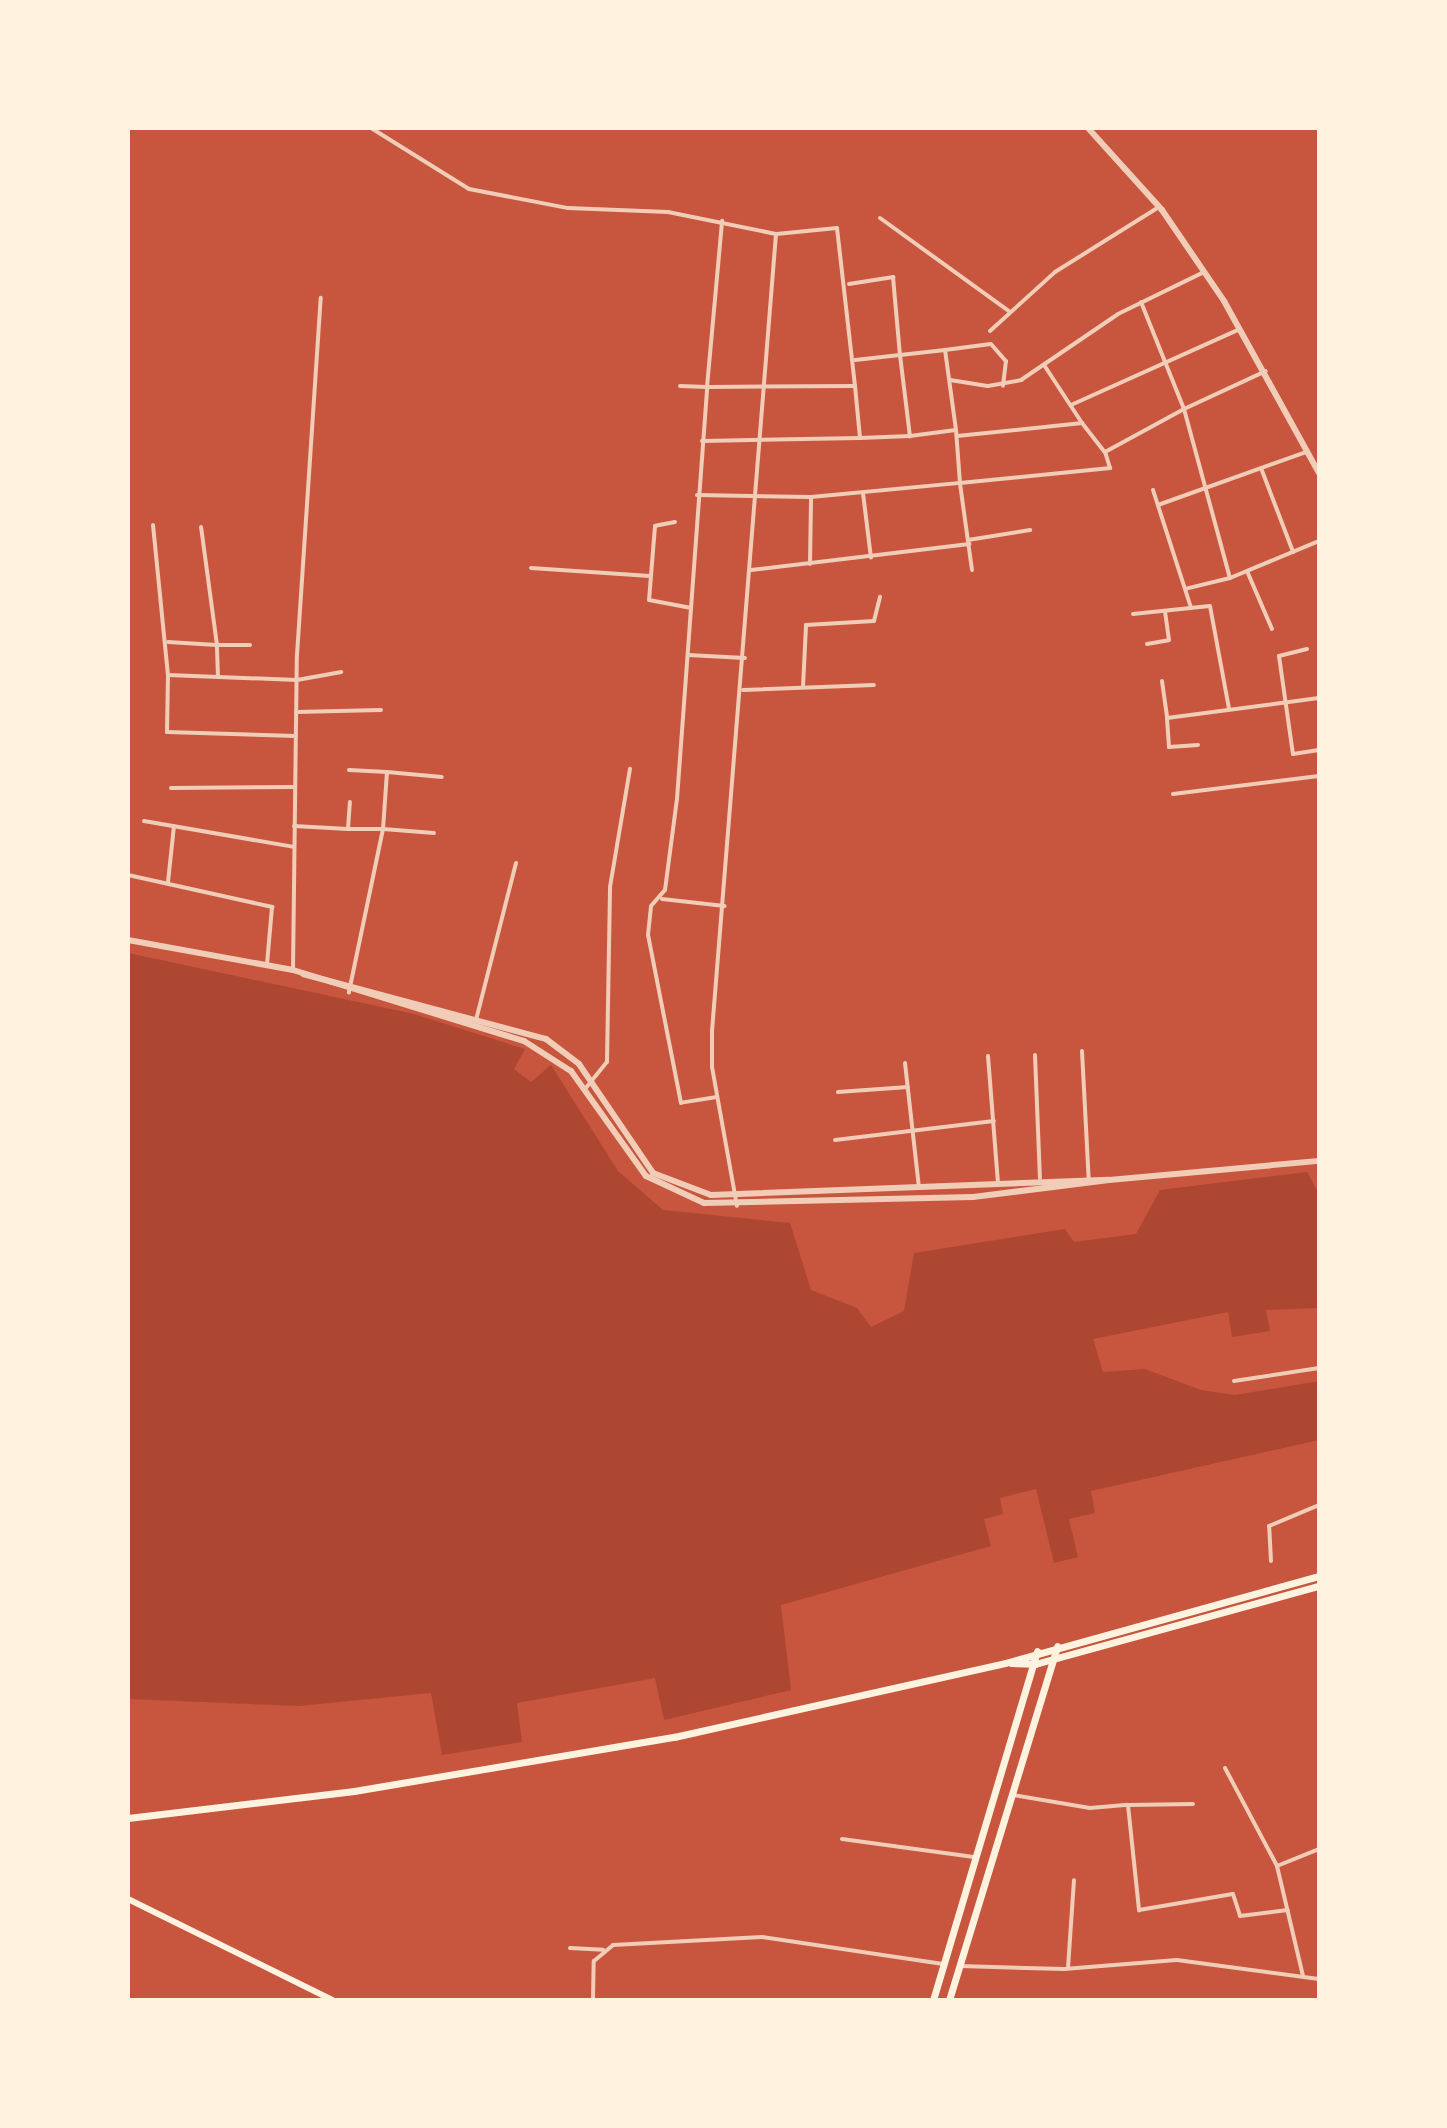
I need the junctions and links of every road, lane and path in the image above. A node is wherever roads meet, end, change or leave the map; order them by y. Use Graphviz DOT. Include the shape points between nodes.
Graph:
graph roads {
  1 [pos="371,128"];
  2 [pos="1088,128"];
  3 [pos="1159,207"];
  4 [pos="880,218"];
  5 [pos="722,221"];
  6 [pos="776,234"];
  7 [pos="1204,272"];
  8 [pos="849,284"];
  9 [pos="321,298"];
  10 [pos="1140,302"];
  11 [pos="1009,311"];
  12 [pos="1240,329"];
  13 [pos="990,331"];
  14 [pos="945,350"];
  15 [pos="900,355"];
  16 [pos="855,360"];
  17 [pos="1167,362"];
  18 [pos="1044,365"];
  19 [pos="1266,371"];
  20 [pos="949,380"];
  21 [pos="680,386"];
  22 [pos="855,386"];
  23 [pos="1003,386"];
  24 [pos="707,387"];
  25 [pos="764,389"];
  26 [pos="1071,405"];
  27 [pos="1184,409"];
  28 [pos="1082,423"];
  29 [pos="956,430"];
  30 [pos="910,436"];
  31 [pos="957,436"];
  32 [pos="860,438"];
  33 [pos="702,441"];
  34 [pos="761,441"];
  35 [pos="1308,451"];
  36 [pos="1105,452"];
  37 [pos="1261,468"];
  38 [pos="1319,473"];
  39 [pos="960,483"];
  40 [pos="1209,488"];
  41 [pos="1153,490"];
  42 [pos="863,493"];
  43 [pos="697,495"];
  44 [pos="757,495"];
  45 [pos="811,497"];
  46 [pos="1158,505"];
  47 [pos="675,522"];
  48 [pos="153,525"];
  49 [pos="201,527"];
  50 [pos="1030,530"];
  51 [pos="1319,541"];
  52 [pos="968,542"];
  53 [pos="1293,552"];
  54 [pos="871,559"];
  55 [pos="810,564"];
  56 [pos="531,568"];
  57 [pos="751,570"];
  58 [pos="972,570"];
  59 [pos="1247,571"];
  60 [pos="650,576"];
  61 [pos="1230,578"];
  62 [pos="1185,589"];
  63 [pos="880,597"];
  64 [pos="691,608"];
  65 [pos="1191,608"];
  66 [pos="1165,611"];
  67 [pos="1133,614"];
  68 [pos="1272,629"];
  69 [pos="168,642"];
  70 [pos="1147,644"];
  71 [pos="217,645"];
  72 [pos="250,645"];
  73 [pos="1307,649"];
  74 [pos="688,655"];
  75 [pos="745,658"];
  76 [pos="341,672"];
  77 [pos="168,675"];
  78 [pos="218,677"];
  79 [pos="297,680"];
  80 [pos="1162,681"];
  81 [pos="874,685"];
  82 [pos="803,687"];
  83 [pos="743,690"];
  84 [pos="1319,698"];
  85 [pos="1288,703"];
  86 [pos="1229,709"];
  87 [pos="381,710"];
  88 [pos="296,712"];
  89 [pos="1167,718"];
  90 [pos="296,736"];
  91 [pos="1198,745"];
  92 [pos="1319,750"];
  93 [pos="630,769"];
  94 [pos="349,770"];
  95 [pos="387,772"];
  96 [pos="1319,776"];
  97 [pos="442,777"];
  98 [pos="295,787"];
  99 [pos="171,788"];
  100 [pos="1173,794"];
  101 [pos="350,802"];
  102 [pos="144,821"];
  103 [pos="174,826"];
  104 [pos="294,826"];
  105 [pos="348,829"];
  106 [pos="383,829"];
  107 [pos="434,833"];
  108 [pos="294,847"];
  109 [pos="516,863"];
  110 [pos="128,875"];
  111 [pos="168,882"];
  112 [pos="662,899"];
  113 [pos="725,906"];
  114 [pos="128,940"];
  115 [pos="267,964"];
  116 [pos="293,970"];
  117 [pos="303,974"];
  118 [pos="351,983"];
  119 [pos="349,992"];
  120 [pos="477,1016"];
  121 [pos="474,1026"];
  122 [pos="1082,1051"];
  123 [pos="1035,1055"];
  124 [pos="988,1056"];
  125 [pos="905,1063"];
  126 [pos="593,1080"];
  127 [pos="908,1087"];
  128 [pos="585,1089"];
  129 [pos="838,1092"];
  130 [pos="717,1097"];
  131 [pos="994,1121"];
  132 [pos="913,1131"];
  133 [pos="835,1140"];
  134 [pos="1319,1161"];
  135 [pos="1088,1177"];
  136 [pos="1040,1178"];
  137 [pos="1109,1180"];
  138 [pos="998,1183"];
  139 [pos="1089,1185"];
  140 [pos="919,1189"];
  141 [pos="734,1197"];
  142 [pos="737,1206"];
  143 [pos="1319,1368"];
  144 [pos="1234,1381"];
  145 [pos="1319,1505"];
  146 [pos="1271,1561"];
  147 [pos="1319,1576"];
  148 [pos="1319,1586"];
  149 [pos="1057,1646"];
  150 [pos="1037,1651"];
  151 [pos="1054,1658"];
  152 [pos="1005,1663"];
  153 [pos="1035,1664"];
  154 [pos="1225,1768"];
  155 [pos="1013,1795"];
  156 [pos="1193,1804"];
  157 [pos="1128,1805"];
  158 [pos="128,1818"];
  159 [pos="842,1839"];
  160 [pos="1319,1849"];
  161 [pos="977,1858"];
  162 [pos="1277,1866"];
  163 [pos="1074,1880"];
  164 [pos="128,1899"];
  165 [pos="1288,1910"];
  166 [pos="570,1948"];
  167 [pos="603,1950"];
  168 [pos="943,1964"];
  169 [pos="960,1966"];
  170 [pos="1068,1968"];
  171 [pos="1303,1976"];
  172 [pos="1319,1979"];
  173 [pos="332,2000"];
  174 [pos="593,2000"];
  175 [pos="933,2000"];
  176 [pos="949,2000"];
  1 -- 5 [label="street" via="469,189 568,208"];
  2 -- 3 [label="street"];
  3 -- 7 [label="street"];
  3 -- 11 [label="street"];
  4 -- 11 [label="street"];
  5 -- 6 [label="street"];
  5 -- 24 [label="street"];
  6 -- 8 [label="street" via="837,228"];
  6 -- 25 [label="street"];
  7 -- 10 [label="street"];
  7 -- 12 [label="street"];
  8 -- 15 [label="street" via="893,277"];
  8 -- 16 [label="street"];
  9 -- 79 [label="street"];
  10 -- 17 [label="street"];
  10 -- 18 [label="street"];
  11 -- 13 [label="street"];
  12 -- 17 [label="street"];
  12 -- 19 [label="street"];
  14 -- 15 [label="street"];
  14 -- 20 [label="street"];
  14 -- 23 [label="street" via="991,344 1006,361"];
  15 -- 16 [label="street"];
  15 -- 30 [label="street"];
  16 -- 22 [label="street"];
  17 -- 26 [label="street"];
  17 -- 27 [label="street"];
  18 -- 23 [label="street"];
  18 -- 26 [label="street"];
  19 -- 27 [label="street"];
  19 -- 35 [label="street"];
  20 -- 23 [label="street"];
  20 -- 29 [label="street"];
  21 -- 24 [label="street"];
  22 -- 25 [label="street"];
  22 -- 32 [label="street"];
  24 -- 25 [label="street"];
  24 -- 33 [label="street"];
  25 -- 34 [label="street"];
  26 -- 28 [label="street"];
  27 -- 36 [label="street"];
  27 -- 40 [label="street"];
  28 -- 31 [label="street"];
  28 -- 36 [label="street"];
  29 -- 30 [label="street"];
  29 -- 31 [label="street"];
  30 -- 32 [label="street"];
  31 -- 39 [label="street"];
  32 -- 34 [label="street"];
  33 -- 34 [label="street"];
  33 -- 43 [label="street"];
  34 -- 44 [label="street"];
  35 -- 37 [label="street"];
  35 -- 38 [label="street"];
  36 -- 39 [label="street" via="1113,466 1102,471"];
  37 -- 40 [label="street"];
  37 -- 53 [label="street"];
  39 -- 42 [label="street"];
  39 -- 52 [label="street"];
  40 -- 46 [label="street"];
  40 -- 61 [label="street"];
  41 -- 46 [label="street"];
  42 -- 45 [label="street"];
  42 -- 54 [label="street"];
  43 -- 44 [label="street"];
  43 -- 64 [label="street"];
  44 -- 45 [label="street"];
  44 -- 57 [label="street"];
  45 -- 55 [label="street"];
  46 -- 62 [label="street"];
  47 -- 60 [label="street" via="655,526"];
  48 -- 69 [label="street"];
  49 -- 71 [label="street"];
  50 -- 52 [label="street"];
  51 -- 53 [label="street"];
  52 -- 54 [label="street"];
  52 -- 58 [label="street"];
  53 -- 59 [label="street"];
  54 -- 55 [label="street"];
  55 -- 57 [label="street"];
  56 -- 60 [label="street"];
  57 -- 75 [label="street"];
  59 -- 61 [label="street"];
  59 -- 68 [label="street"];
  60 -- 64 [label="street" via="650,604"];
  61 -- 62 [label="street"];
  62 -- 65 [label="street"];
  63 -- 82 [label="street" via="874,621 806,625"];
  64 -- 74 [label="street"];
  65 -- 66 [label="street"];
  65 -- 86 [label="street" via="1210,606"];
  66 -- 67 [label="street"];
  66 -- 70 [label="street" via="1169,640"];
  69 -- 71 [label="street"];
  69 -- 77 [label="street"];
  71 -- 72 [label="street"];
  71 -- 78 [label="street"];
  73 -- 85 [label="street" via="1279,656"];
  74 -- 75 [label="street"];
  74 -- 112 [label="street"];
  75 -- 83 [label="street"];
  76 -- 79 [label="street"];
  77 -- 78 [label="street"];
  77 -- 90 [label="street" via="167,732"];
  78 -- 79 [label="street"];
  79 -- 88 [label="street"];
  80 -- 89 [label="street"];
  81 -- 82 [label="street"];
  82 -- 83 [label="street"];
  83 -- 113 [label="street"];
  84 -- 85 [label="street"];
  85 -- 86 [label="street"];
  85 -- 92 [label="street" via="1293,754"];
  86 -- 89 [label="street"];
  87 -- 88 [label="street"];
  88 -- 90 [label="street"];
  89 -- 91 [label="street" via="1169,747"];
  90 -- 98 [label="street"];
  93 -- 126 [label="street" via="610,887 607,1062"];
  94 -- 95 [label="street"];
  95 -- 97 [label="street"];
  95 -- 106 [label="street"];
  96 -- 100 [label="street"];
  98 -- 99 [label="street"];
  98 -- 104 [label="street"];
  101 -- 105 [label="street"];
  102 -- 103 [label="street"];
  103 -- 108 [label="street"];
  103 -- 111 [label="street"];
  104 -- 105 [label="street"];
  104 -- 108 [label="street"];
  105 -- 106 [label="street"];
  106 -- 107 [label="street"];
  106 -- 118 [label="street"];
  108 -- 116 [label="street" via="299,929"];
  109 -- 120 [label="street"];
  110 -- 111 [label="street"];
  111 -- 115 [label="street" via="272,907"];
  112 -- 113 [label="street"];
  112 -- 130 [label="street" via="651,906 648,935 681,1103"];
  113 -- 130 [label="street" via="712,1031"];
  114 -- 115 [label="street"];
  115 -- 116 [label="street"];
  116 -- 117 [label="street"];
  117 -- 118 [label="street"];
  117 -- 119 [label="street"];
  118 -- 119 [label="street"];
  118 -- 120 [label="street"];
  119 -- 121 [label="street"];
  120 -- 121 [label="street"];
  120 -- 126 [label="street" via="546,1039"];
  121 -- 128 [label="street" via="546,1053"];
  122 -- 135 [label="street"];
  123 -- 136 [label="street"];
  124 -- 131 [label="street"];
  125 -- 127 [label="street"];
  126 -- 128 [label="street"];
  126 -- 141 [label="street" via="653,1173"];
  127 -- 129 [label="street"];
  127 -- 132 [label="street"];
  128 -- 142 [label="street" via="653,1183 689,1199"];
  130 -- 141 [label="street"];
  131 -- 132 [label="street"];
  131 -- 138 [label="street"];
  132 -- 133 [label="street"];
  132 -- 140 [label="street"];
  134 -- 137 [label="street"];
  135 -- 136 [label="street"];
  135 -- 137 [label="street"];
  135 -- 139 [label="street"];
  136 -- 138 [label="street"];
  137 -- 139 [label="street"];
  138 -- 140 [label="street"];
  139 -- 142 [label="street"];
  140 -- 141 [label="street"];
  141 -- 142 [label="street"];
  143 -- 144 [label="street"];
  145 -- 146 [label="street" via="1269,1526"];
  147 -- 149 [label="main road"];
  148 -- 151 [label="main road"];
  149 -- 150 [label="main road"];
  149 -- 151 [label="main road"];
  150 -- 152 [label="main road"];
  150 -- 153 [label="main road"];
  151 -- 153 [label="main road"];
  151 -- 155 [label="main road"];
  152 -- 153 [label="main road"];
  152 -- 158 [label="main road" via="621,1746 354,1791"];
  153 -- 161 [label="main road"];
  154 -- 162 [label="street"];
  155 -- 157 [label="street" via="1090,1808"];
  155 -- 169 [label="main road"];
  156 -- 157 [label="street"];
  157 -- 165 [label="street" via="1139,1910 1233,1894 1240,1916"];
  159 -- 161 [label="street"];
  160 -- 162 [label="street"];
  161 -- 168 [label="main road"];
  162 -- 165 [label="street"];
  163 -- 170 [label="street"];
  164 -- 173 [label="main road"];
  165 -- 171 [label="street"];
  166 -- 167 [label="street"];
  167 -- 168 [label="street" via="762,1937"];
  167 -- 174 [label="street" via="592,1972"];
  168 -- 175 [label="main road"];
  169 -- 170 [label="street"];
  169 -- 176 [label="main road"];
  170 -- 171 [label="street" via="1177,1960"];
  171 -- 172 [label="street"];
}
